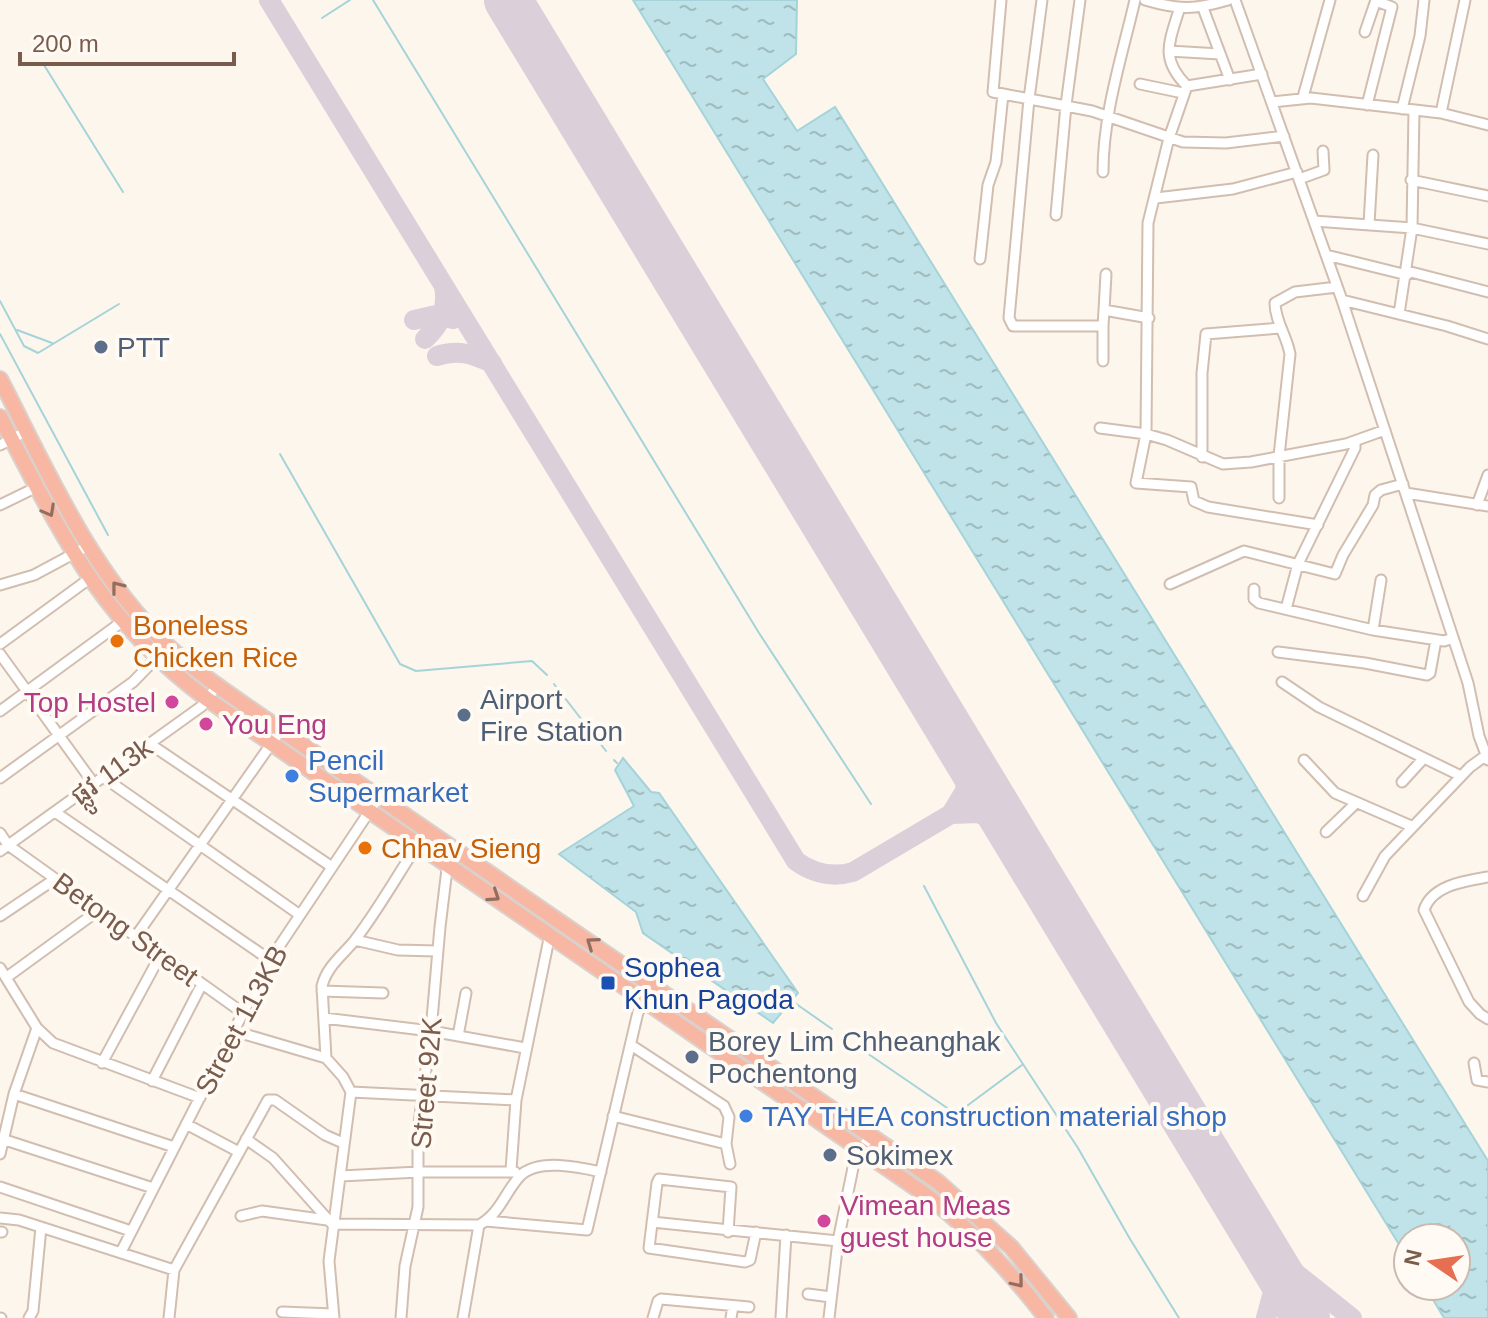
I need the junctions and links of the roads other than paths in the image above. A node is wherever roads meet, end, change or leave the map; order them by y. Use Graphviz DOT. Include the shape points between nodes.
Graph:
graph roads {
  1 [pos="1001,0"];
  2 [pos="1042,0"];
  3 [pos="1080,0"];
  4 [pos="1135,0"];
  5 [pos="1146,0"];
  6 [pos="1228,0"];
  7 [pos="1235,0"];
  8 [pos="1330,0"];
  9 [pos="1376,0"];
  10 [pos="1424,0"];
  11 [pos="1465,0"];
  12 [pos="1203,8"];
  13 [pos="1179,10"];
  14 [pos="1365,32"];
  15 [pos="1169,51"];
  16 [pos="1220,54"];
  17 [pos="1262,74"];
  18 [pos="1230,80"];
  19 [pos="1140,84"];
  20 [pos="1185,89"];
  21 [pos="1003,94"];
  22 [pos="1303,97"];
  23 [pos="1029,99"];
  24 [pos="1272,102"];
  25 [pos="1066,105"];
  26 [pos="1367,105"];
  27 [pos="1402,109"];
  28 [pos="1414,111"];
  29 [pos="1441,113"];
  30 [pos="1108,116"];
  31 [pos="1488,125"];
  32 [pos="1284,136"];
  33 [pos="1169,138"];
  34 [pos="1323,151"];
  35 [pos="1373,155"];
  36 [pos="1103,172"];
  37 [pos="1298,176"];
  38 [pos="1411,180"];
  39 [pos="1488,196"];
  40 [pos="1156,198"];
  41 [pos="1056,215"];
  42 [pos="1314,221"];
  43 [pos="1369,224"];
  44 [pos="1412,228"];
  45 [pos="1488,244"];
  46 [pos="1326,255"];
  47 [pos="980,259"];
  48 [pos="1407,273"];
  49 [pos="1106,274"];
  50 [pos="1337,287"];
  51 [pos="1488,292"];
  52 [pos="1342,300"];
  53 [pos="1104,310"];
  54 [pos="1399,314"];
  55 [pos="1149,318"];
  56 [pos="1103,326"];
  57 [pos="1280,328"];
  58 [pos="1488,339"];
  59 [pos="1103,361"];
  60 [pos="0,379"];
  61 [pos="0,417"];
  62 [pos="1100,428"];
  63 [pos="1385,430"];
  64 [pos="27,431"];
  65 [pos="1146,434"];
  66 [pos="6,442"];
  67 [pos="1355,442"];
  68 [pos="1279,456"];
  69 [pos="1202,457"];
  70 [pos="1488,475"];
  71 [pos="53,479"];
  72 [pos="36,487"];
  73 [pos="1404,489"];
  74 [pos="1279,498"];
  75 [pos="0,505"];
  76 [pos="1477,505"];
  77 [pos="1488,506"];
  78 [pos="1318,525"];
  79 [pos="88,546"];
  80 [pos="73,555"];
  81 [pos="1298,564"];
  82 [pos="89,579"];
  83 [pos="1381,580"];
  84 [pos="1170,584"];
  85 [pos="0,585"];
  86 [pos="1254,589"];
  87 [pos="1286,609"];
  88 [pos="123,621"];
  89 [pos="1373,630"];
  90 [pos="1453,638"];
  91 [pos="1436,640"];
  92 [pos="0,644"];
  93 [pos="168,646"];
  94 [pos="1278,652"];
  95 [pos="0,654"];
  96 [pos="158,659"];
  97 [pos="1282,682"];
  98 [pos="217,686"];
  99 [pos="27,692"];
  100 [pos="207,699"];
  101 [pos="0,711"];
  102 [pos="281,730"];
  103 [pos="59,736"];
  104 [pos="271,743"];
  105 [pos="150,744"];
  106 [pos="1487,757"];
  107 [pos="1423,759"];
  108 [pos="1304,760"];
  109 [pos="1461,776"];
  110 [pos="103,777"];
  111 [pos="0,778"];
  112 [pos="1402,782"];
  113 [pos="94,784"];
  114 [pos="379,797"];
  115 [pos="232,799"];
  116 [pos="1356,803"];
  117 [pos="370,811"];
  118 [pos="55,812"];
  119 [pos="1411,826"];
  120 [pos="1326,832"];
  121 [pos="0,833"];
  122 [pos="201,844"];
  123 [pos="418,844"];
  124 [pos="4,848"];
  125 [pos="458,851"];
  126 [pos="449,865"];
  127 [pos="332,867"];
  128 [pos="1488,877"];
  129 [pos="55,879"];
  130 [pos="169,888"];
  131 [pos="1363,896"];
  132 [pos="99,910"];
  133 [pos="300,915"];
  134 [pos="0,916"];
  135 [pos="550,934"];
  136 [pos="136,936"];
  137 [pos="355,940"];
  138 [pos="437,951"];
  139 [pos="161,954"];
  140 [pos="270,960"];
  141 [pos="0,968"];
  142 [pos="7,977"];
  143 [pos="202,984"];
  144 [pos="656,987"];
  145 [pos="322,991"];
  146 [pos="383,993"];
  147 [pos="466,993"];
  148 [pos="647,1000"];
  149 [pos="243,1013"];
  150 [pos="324,1018"];
  151 [pos="1488,1019"];
  152 [pos="37,1028"];
  153 [pos="234,1031"];
  154 [pos="431,1031"];
  155 [pos="458,1036"];
  156 [pos="631,1045"];
  157 [pos="525,1048"];
  158 [pos="326,1058"];
  159 [pos="102,1063"];
  160 [pos="1474,1063"];
  161 [pos="152,1081"];
  162 [pos="1488,1082"];
  163 [pos="351,1092"];
  164 [pos="14,1094"];
  165 [pos="422,1095"];
  166 [pos="200,1098"];
  167 [pos="516,1100"];
  168 [pos="613,1116"];
  169 [pos="186,1124"];
  170 [pos="871,1135"];
  171 [pos="2,1139"];
  172 [pos="246,1139"];
  173 [pos="343,1143"];
  174 [pos="726,1144"];
  175 [pos="174,1147"];
  176 [pos="861,1149"];
  177 [pos="239,1152"];
  178 [pos="0,1154"];
  179 [pos="730,1164"];
  180 [pos="511,1170"];
  181 [pos="419,1172"];
  182 [pos="601,1172"];
  183 [pos="522,1174"];
  184 [pos="341,1176"];
  185 [pos="0,1187"];
  186 [pos="153,1188"];
  187 [pos="241,1216"];
  188 [pos="0,1218"];
  189 [pos="330,1222"];
  190 [pos="652,1222"];
  191 [pos="482,1223"];
  192 [pos="414,1226"];
  193 [pos="41,1227"];
  194 [pos="131,1231"];
  195 [pos="728,1232"];
  196 [pos="756,1232"];
  197 [pos="786,1235"];
  198 [pos="838,1241"];
  199 [pos="121,1252"];
  200 [pos="174,1270"];
  201 [pos="808,1294"];
  202 [pos="831,1297"];
  203 [pos="733,1306"];
  204 [pos="749,1307"];
  205 [pos="282,1312"];
  206 [pos="333,1316"];
  207 [pos="29,1318"];
  208 [pos="169,1318"];
  209 [pos="401,1318"];
  210 [pos="463,1318"];
  211 [pos="653,1318"];
  212 [pos="731,1318"];
  213 [pos="781,1318"];
  214 [pos="829,1318"];
  215 [pos="1046,1318"];
  216 [pos="1069,1318"];
  1 -- 21 [label="street" via="992,90"];
  2 -- 23 [label="street"];
  3 -- 25 [label="street"];
  4 -- 30 [label="street"];
  5 -- 13 [label="street"];
  6 -- 12 [label="street"];
  7 -- 17 [label="street"];
  8 -- 22 [label="street"];
  9 -- 14 [label="street"];
  9 -- 26 [label="street" via="1392,7"];
  10 -- 27 [label="street"];
  11 -- 29 [label="street"];
  12 -- 13 [label="street"];
  12 -- 16 [label="street"];
  13 -- 15 [label="street"];
  15 -- 16 [label="street"];
  15 -- 20 [label="street" via="1172,70"];
  16 -- 18 [label="street"];
  17 -- 18 [label="street"];
  17 -- 24 [label="street"];
  18 -- 20 [label="street"];
  19 -- 20 [label="street"];
  20 -- 33 [label="street"];
  21 -- 23 [label="street"];
  21 -- 47 [label="street"];
  22 -- 24 [label="street"];
  22 -- 26 [label="street"];
  23 -- 25 [label="street"];
  23 -- 56 [label="street" via="1009,318 1013,326"];
  24 -- 32 [label="street"];
  25 -- 30 [label="street"];
  25 -- 41 [label="street"];
  26 -- 27 [label="street"];
  27 -- 28 [label="street"];
  28 -- 29 [label="street"];
  28 -- 38 [label="street"];
  29 -- 31 [label="street"];
  30 -- 33 [label="street"];
  30 -- 36 [label="street"];
  32 -- 33 [label="street" via="1226,143"];
  32 -- 37 [label="street"];
  33 -- 40 [label="street"];
  34 -- 37 [label="street" via="1324,170"];
  35 -- 43 [label="street"];
  37 -- 40 [label="street"];
  37 -- 42 [label="street"];
  38 -- 39 [label="street"];
  38 -- 44 [label="street"];
  40 -- 55 [label="street" via="1148,223"];
  42 -- 43 [label="street"];
  42 -- 46 [label="street"];
  43 -- 44 [label="street"];
  44 -- 45 [label="street"];
  44 -- 48 [label="street"];
  46 -- 48 [label="street"];
  46 -- 50 [label="street"];
  48 -- 51 [label="street"];
  48 -- 54 [label="street"];
  49 -- 53 [label="street"];
  50 -- 52 [label="street"];
  50 -- 57 [label="street" via="1295,292 1277,300"];
  52 -- 54 [label="street"];
  52 -- 63 [label="street"];
  53 -- 55 [label="street"];
  53 -- 56 [label="street"];
  54 -- 58 [label="street"];
  55 -- 65 [label="street"];
  56 -- 59 [label="street"];
  57 -- 68 [label="street" via="1290,354"];
  57 -- 69 [label="street" via="1206,334"];
  60 -- 64 [label="highway"];
  61 -- 66 [label="highway"];
  62 -- 65 [label="street"];
  63 -- 67 [label="street"];
  63 -- 73 [label="street"];
  64 -- 66 [label="street"];
  64 -- 71 [label="highway"];
  65 -- 69 [label="street"];
  65 -- 78 [label="street" via="1136,483 1189,487 1194,501 1208,507"];
  66 -- 72 [label="highway"];
  67 -- 68 [label="street"];
  67 -- 78 [label="street"];
  68 -- 69 [label="street" via="1223,464"];
  68 -- 74 [label="street"];
  70 -- 76 [label="street"];
  71 -- 72 [label="street"];
  71 -- 79 [label="highway"];
  72 -- 75 [label="street"];
  72 -- 80 [label="highway, one-way"];
  73 -- 76 [label="street"];
  73 -- 81 [label="street" via="1375,495 1335,574"];
  73 -- 90 [label="street"];
  76 -- 77 [label="street"];
  78 -- 81 [label="street"];
  79 -- 80 [label="street"];
  93 -- 79 [label="highway, one-way"];
  80 -- 82 [label="highway"];
  80 -- 85 [label="street"];
  81 -- 84 [label="street" via="1239,551"];
  81 -- 87 [label="street"];
  82 -- 88 [label="highway"];
  82 -- 92 [label="street"];
  83 -- 89 [label="street"];
  86 -- 87 [label="street" via="1259,603"];
  87 -- 89 [label="street"];
  88 -- 96 [label="highway"];
  88 -- 99 [label="street"];
  89 -- 91 [label="street"];
  90 -- 91 [label="street"];
  90 -- 106 [label="street"];
  91 -- 94 [label="street" via="1427,675"];
  93 -- 96 [label="street"];
  93 -- 98 [label="highway"];
  95 -- 99 [label="street"];
  96 -- 100 [label="highway"];
  96 -- 103 [label="street"];
  97 -- 107 [label="street" via="1319,707"];
  98 -- 100 [label="street, ផ្លូវ 113k"];
  98 -- 102 [label="highway"];
  99 -- 101 [label="street"];
  99 -- 103 [label="street"];
  100 -- 104 [label="highway"];
  100 -- 105 [label="street, ផ្លូវ 113k"];
  102 -- 104 [label="street"];
  102 -- 114 [label="highway"];
  103 -- 111 [label="street"];
  103 -- 113 [label="street"];
  104 -- 115 [label="street"];
  104 -- 117 [label="highway"];
  105 -- 110 [label="street, ផ្លូវ 113k"];
  105 -- 115 [label="street"];
  106 -- 109 [label="street"];
  107 -- 109 [label="street"];
  107 -- 112 [label="street"];
  108 -- 116 [label="street" via="1335,793"];
  109 -- 119 [label="street"];
  110 -- 113 [label="street, ផ្លូវ 113k"];
  110 -- 122 [label="street"];
  113 -- 118 [label="street, ផ្លូវ 113k"];
  114 -- 117 [label="street, Street 113KB"];
  114 -- 125 [label="highway"];
  115 -- 122 [label="street"];
  115 -- 127 [label="street"];
  116 -- 119 [label="street"];
  116 -- 120 [label="street"];
  117 -- 123 [label="highway"];
  117 -- 127 [label="street, Street 113KB"];
  118 -- 124 [label="street, ផ្លូវ 113k"];
  118 -- 130 [label="street"];
  119 -- 131 [label="street" via="1385,856"];
  121 -- 124 [label="street"];
  122 -- 130 [label="street"];
  122 -- 133 [label="street"];
  123 -- 126 [label="highway"];
  123 -- 137 [label="street"];
  124 -- 129 [label="street, Betong Street"];
  125 -- 126 [label="street, Street 92K"];
  144 -- 125 [label="highway, one-way"];
  126 -- 135 [label="highway, one-way"];
  126 -- 138 [label="street, Street 92K"];
  127 -- 133 [label="street, Street 113KB"];
  128 -- 151 [label="street" via="1447,887 1424,910 1469,1002"];
  129 -- 132 [label="street, Betong Street"];
  129 -- 134 [label="street"];
  130 -- 136 [label="street"];
  130 -- 140 [label="street"];
  132 -- 136 [label="street, Betong Street"];
  132 -- 142 [label="street"];
  133 -- 140 [label="street, Street 113KB"];
  135 -- 148 [label="highway"];
  135 -- 157 [label="street"];
  136 -- 139 [label="street, Betong Street"];
  137 -- 138 [label="street" via="398,950"];
  137 -- 145 [label="street" via="330,967"];
  138 -- 154 [label="street, Street 92K"];
  139 -- 143 [label="street, Betong Street"];
  139 -- 159 [label="street"];
  140 -- 149 [label="street, Street 113KB"];
  141 -- 142 [label="street"];
  142 -- 152 [label="street"];
  143 -- 149 [label="street, Betong Street"];
  143 -- 161 [label="street"];
  144 -- 148 [label="street"];
  144 -- 170 [label="highway"];
  145 -- 146 [label="street"];
  145 -- 150 [label="street"];
  147 -- 155 [label="street"];
  148 -- 156 [label="street" via="638,1012"];
  148 -- 176 [label="highway"];
  149 -- 153 [label="street, Street 113KB"];
  150 -- 154 [label="street"];
  150 -- 158 [label="street"];
  152 -- 159 [label="street" via="53,1043"];
  152 -- 164 [label="street"];
  153 -- 158 [label="street"];
  153 -- 166 [label="street, Street 113KB"];
  154 -- 155 [label="street"];
  154 -- 165 [label="street, Street 92K"];
  155 -- 157 [label="street"];
  156 -- 168 [label="street"];
  156 -- 174 [label="street" via="724,1106 729,1117"];
  157 -- 167 [label="street"];
  158 -- 163 [label="street"];
  159 -- 161 [label="street"];
  160 -- 162 [label="street" via="1477,1080"];
  161 -- 166 [label="street"];
  163 -- 165 [label="street"];
  163 -- 173 [label="street"];
  164 -- 171 [label="street"];
  164 -- 175 [label="street"];
  165 -- 167 [label="street"];
  165 -- 181 [label="street, Street 92K"];
  166 -- 169 [label="street, Street 113KB"];
  167 -- 180 [label="street"];
  168 -- 174 [label="street"];
  168 -- 182 [label="street"];
  169 -- 175 [label="street, Street 113KB"];
  169 -- 177 [label="street"];
  170 -- 176 [label="street"];
  170 -- 216 [label="highway" via="987,1223"];
  171 -- 178 [label="street"];
  171 -- 186 [label="street"];
  172 -- 173 [label="street" via="270,1099"];
  172 -- 177 [label="street"];
  172 -- 189 [label="street" via="273,1158"];
  173 -- 184 [label="street"];
  174 -- 179 [label="street"];
  175 -- 186 [label="street, Street 113KB"];
  176 -- 198 [label="street"];
  176 -- 215 [label="highway, one-way" via="956,1219 1015,1277"];
  177 -- 200 [label="street"];
  180 -- 181 [label="street"];
  180 -- 183 [label="street"];
  181 -- 184 [label="street"];
  181 -- 192 [label="street, Street 92K"];
  182 -- 183 [label="street" via="549,1165"];
  182 -- 191 [label="street" via="587,1230"];
  183 -- 191 [label="street"];
  184 -- 189 [label="street"];
  185 -- 194 [label="street"];
  186 -- 194 [label="street, Street 113KB"];
  187 -- 189 [label="street" via="262,1211"];
  188 -- 193 [label="street"];
  189 -- 192 [label="street"];
  189 -- 206 [label="street"];
  190 -- 195 [label="street"];
  190 -- 195 [label="street" via="659,1179 728,1186"];
  190 -- 196 [label="street" via="648,1244 653,1249 740,1262 750,1260"];
  191 -- 192 [label="street"];
  191 -- 210 [label="street"];
  192 -- 209 [label="street, Street 92K"];
  193 -- 199 [label="street"];
  193 -- 207 [label="street"];
  194 -- 199 [label="street, Street 113KB"];
  195 -- 196 [label="street"];
  196 -- 197 [label="street"];
  197 -- 198 [label="street"];
  197 -- 213 [label="street"];
  198 -- 202 [label="street"];
  199 -- 200 [label="street"];
  200 -- 208 [label="street"];
  201 -- 202 [label="street"];
  202 -- 214 [label="street"];
  203 -- 204 [label="street"];
  203 -- 211 [label="street" via="661,1299"];
  203 -- 212 [label="street"];
  205 -- 206 [label="street"];
}
